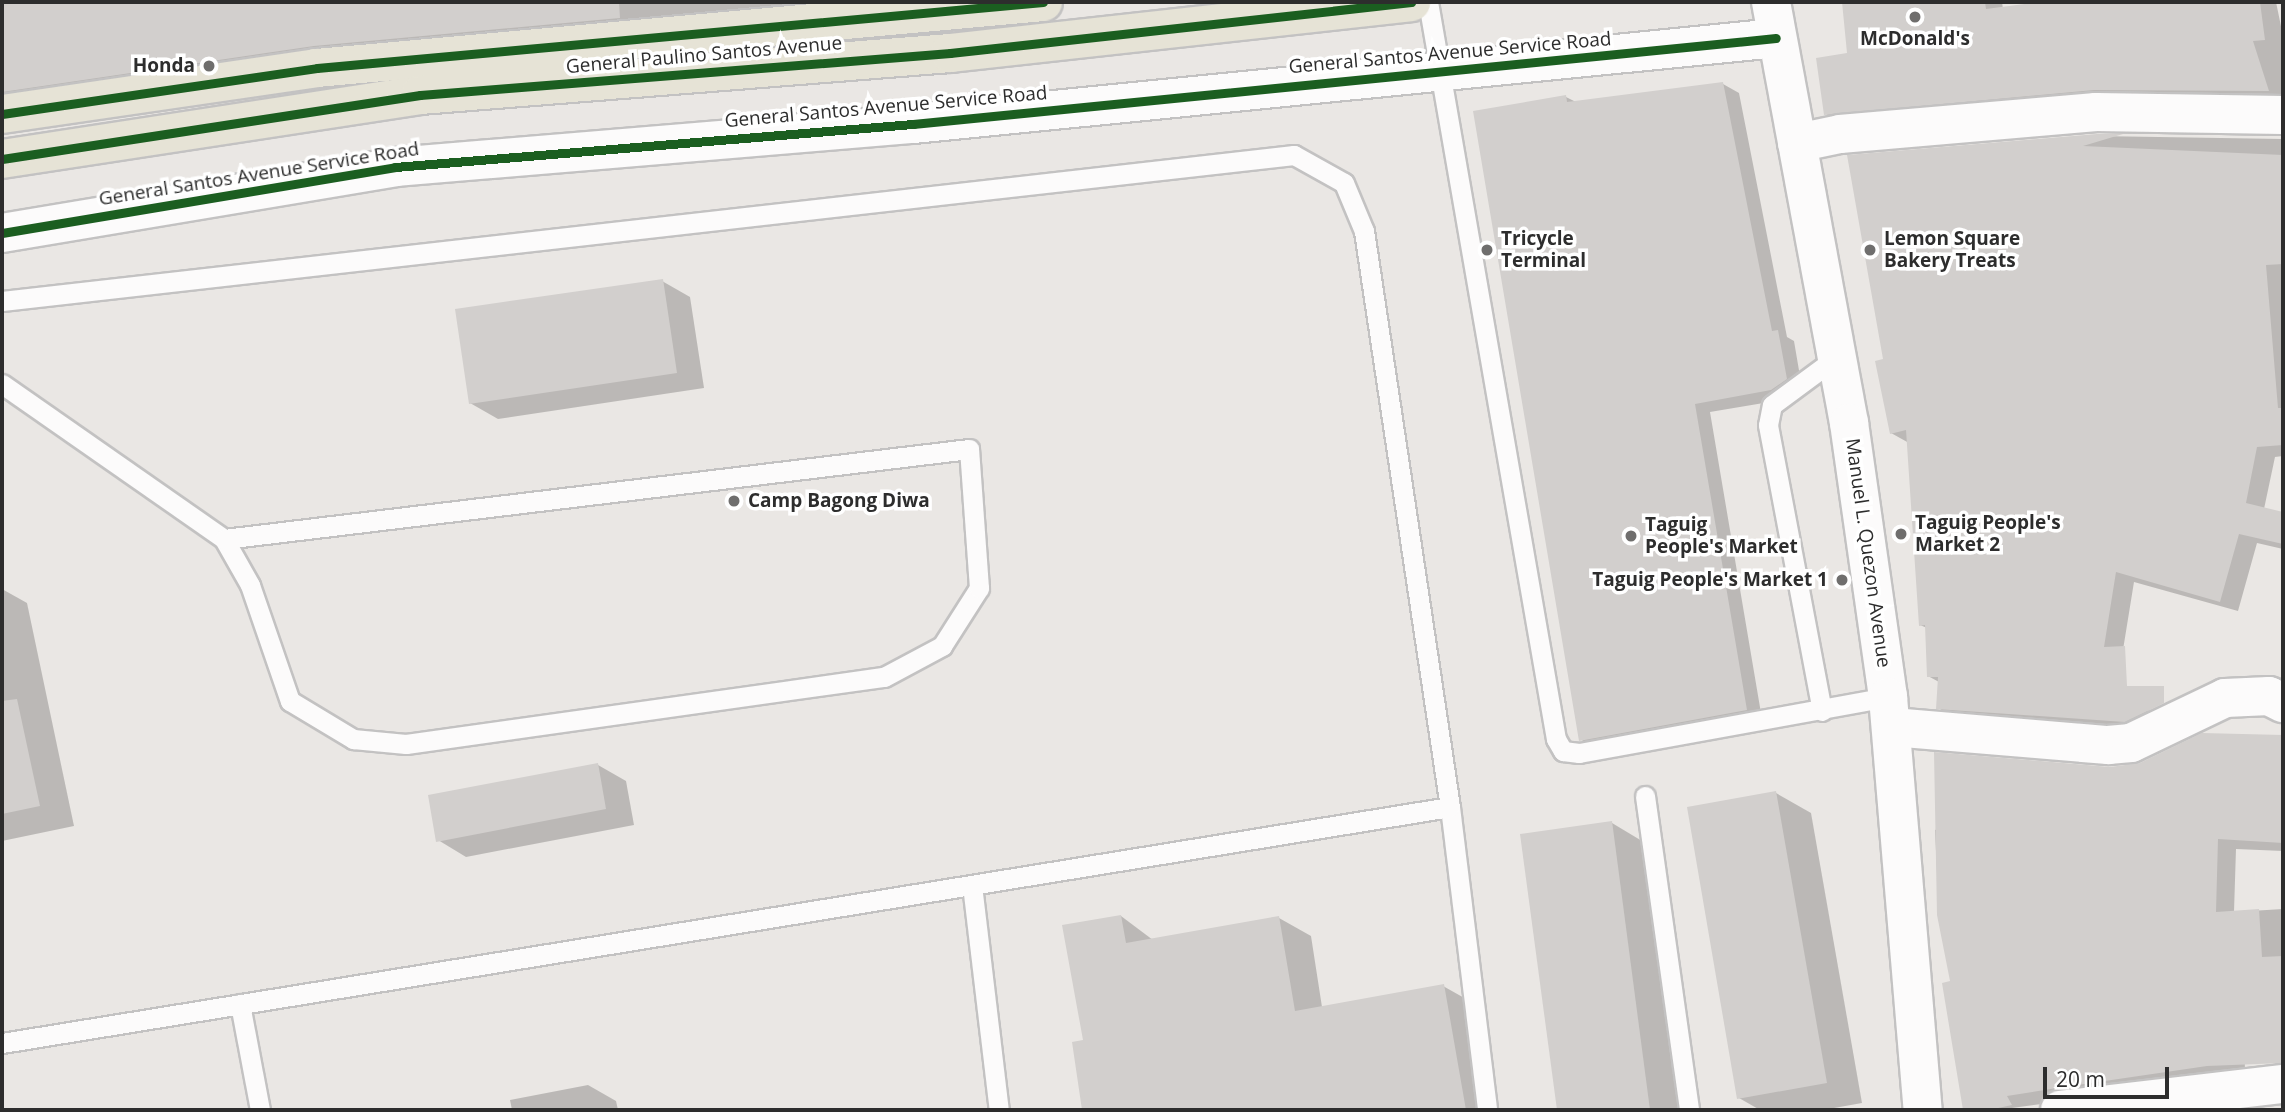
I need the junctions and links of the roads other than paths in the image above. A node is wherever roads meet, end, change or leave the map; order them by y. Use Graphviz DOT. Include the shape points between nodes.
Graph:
graph roads {
  1 [pos="1043,2"];
  2 [pos="1411,2"];
  3 [pos="1428,2"];
  4 [pos="952,7"];
  5 [pos="1773,20"];
  6 [pos="1440,70"];
  7 [pos="2,114"];
  8 [pos="2274,121"];
  9 [pos="1797,144"];
  10 [pos="2,159"];
  11 [pos="2,233"];
  12 [pos="2,300"];
  13 [pos="1837,357"];
  14 [pos="2,384"];
  15 [pos="224,539"];
  16 [pos="2283,703"];
  17 [pos="1822,711"];
  18 [pos="1890,712"];
  19 [pos="1644,796"];
  20 [pos="1450,807"];
  21 [pos="972,885"];
  22 [pos="240,1004"];
  23 [pos="2,1043"];
  24 [pos="2283,1084"];
  25 [pos="261,1110"];
  26 [pos="999,1110"];
  27 [pos="1487,1110"];
  28 [pos="1689,1110"];
  29 [pos="1923,1110"];
  30 [pos="2060,1110"];
  1 -- 4 [label="main road, General Paulino Santos Avenue"];
  2 -- 10 [label="main road, General Paulino Santos Avenue" via="950,53 420,95"];
  3 -- 6 [label="lane"];
  4 -- 7 [label="main road, General Paulino Santos Avenue" via="317,68"];
  5 -- 6 [label="street, General Santos Avenue Service Road" via="1611,57"];
  5 -- 9 [label="street, Manuel L. Quezon Avenue"];
  6 -- 11 [label="street, General Santos Avenue Service Road" via="913,124 395,167"];
  6 -- 17 [label="lane" via="1556,739 1563,751 1580,752"];
  8 -- 9 [label="street" via="2096,112 1840,134"];
  9 -- 13 [label="street, Manuel L. Quezon Avenue"];
  12 -- 20 [label="lane" via="1293,155 1344,183 1364,231"];
  13 -- 17 [label="lane" via="1772,405 1768,425"];
  13 -- 18 [label="street, Manuel L. Quezon Avenue"];
  14 -- 15 [label="lane"];
  15 -- 15 [label="lane" via="969,449 979,588 942,646 884,677 406,744 353,739 290,701 250,585"];
  16 -- 18 [label="street" via="2269,696 2225,698 2131,743 2108,745"];
  17 -- 18 [label="lane"];
  18 -- 29 [label="street, Manuel L. Quezon Avenue"];
  19 -- 28 [label="lane"];
  20 -- 21 [label="lane"];
  20 -- 27 [label="lane"];
  21 -- 22 [label="lane"];
  21 -- 26 [label="lane"];
  22 -- 23 [label="lane"];
  22 -- 25 [label="lane"];
  24 -- 30 [label="street"];
}
